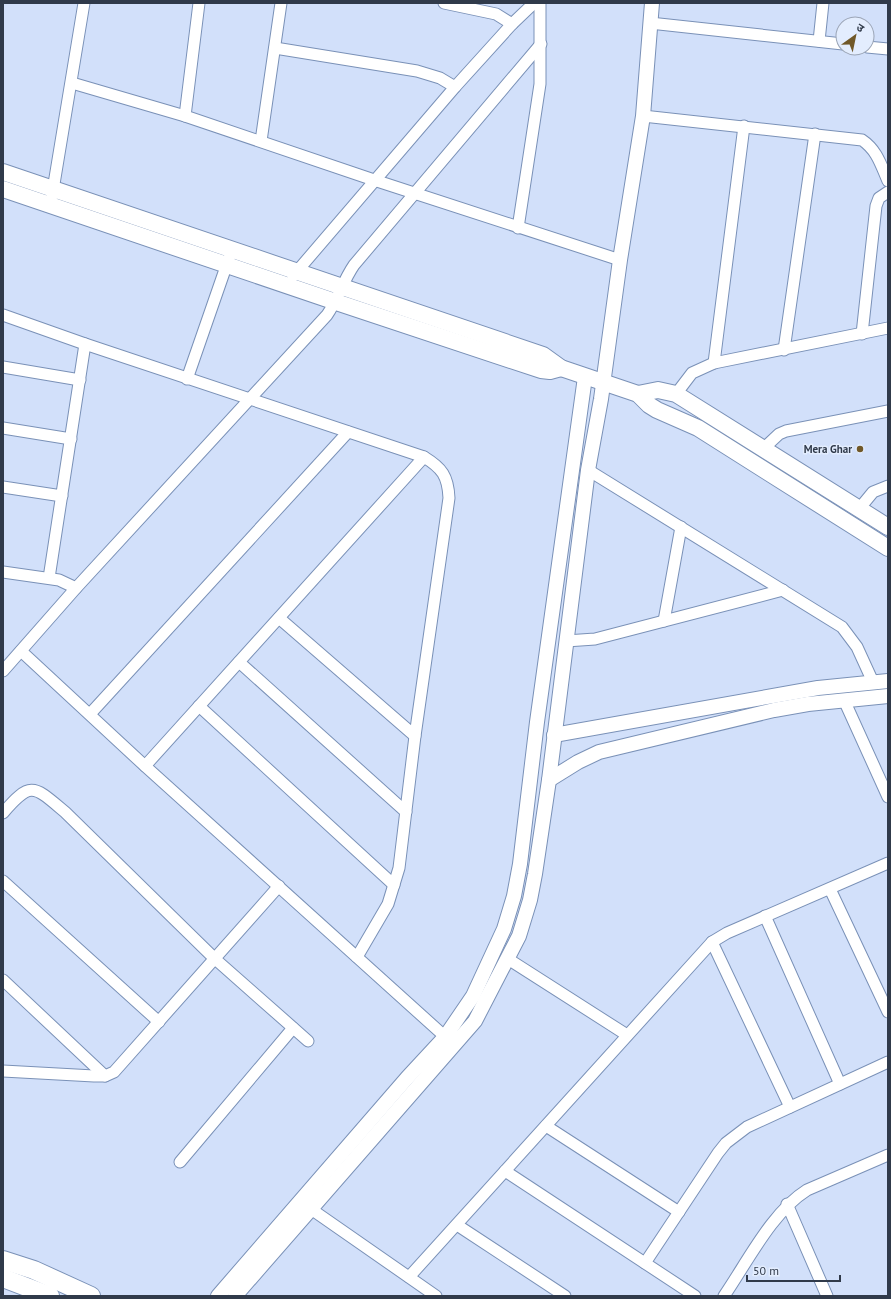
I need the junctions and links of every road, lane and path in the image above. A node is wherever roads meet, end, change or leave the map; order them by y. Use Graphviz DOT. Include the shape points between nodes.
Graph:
graph roads {
  1 [pos="84,3"];
  2 [pos="199,3"];
  3 [pos="281,3"];
  4 [pos="444,3"];
  5 [pos="534,3"];
  6 [pos="540,3"];
  7 [pos="652,3"];
  8 [pos="823,3"];
  9 [pos="650,23"];
  10 [pos="512,24"];
  11 [pos="819,41"];
  12 [pos="835,43"];
  13 [pos="541,44"];
  14 [pos="275,48"];
  15 [pos="875,48"];
  16 [pos="888,49"];
  17 [pos="72,83"];
  18 [pos="455,88"];
  19 [pos="185,116"];
  20 [pos="643,116"];
  21 [pos="744,126"];
  22 [pos="815,134"];
  23 [pos="261,141"];
  24 [pos="3,172"];
  25 [pos="374,180"];
  26 [pos="888,181"];
  27 [pos="3,189"];
  28 [pos="888,192"];
  29 [pos="414,193"];
  30 [pos="51,197"];
  31 [pos="518,228"];
  32 [pos="229,257"];
  33 [pos="620,260"];
  34 [pos="296,271"];
  35 [pos="288,285"];
  36 [pos="342,287"];
  37 [pos="336,302"];
  38 [pos="3,315"];
  39 [pos="888,328"];
  40 [pos="862,334"];
  41 [pos="85,344"];
  42 [pos="784,350"];
  43 [pos="714,363"];
  44 [pos="3,367"];
  45 [pos="561,368"];
  46 [pos="585,376"];
  47 [pos="187,379"];
  48 [pos="80,380"];
  49 [pos="603,382"];
  50 [pos="638,394"];
  51 [pos="676,394"];
  52 [pos="248,400"];
  53 [pos="888,411"];
  54 [pos="3,428"];
  55 [pos="348,432"];
  56 [pos="71,439"];
  57 [pos="763,449"];
  58 [pos="424,457"];
  59 [pos="588,470"];
  60 [pos="888,486"];
  61 [pos="3,487"];
  62 [pos="62,496"];
  63 [pos="859,509"];
  64 [pos="681,527"];
  65 [pos="888,527"];
  66 [pos="888,548"];
  67 [pos="3,572"];
  68 [pos="49,578"];
  69 [pos="76,588"];
  70 [pos="783,590"];
  71 [pos="279,618"];
  72 [pos="664,621"];
  73 [pos="566,641"];
  74 [pos="21,651"];
  75 [pos="239,662"];
  76 [pos="3,671"];
  77 [pos="888,681"];
  78 [pos="873,682"];
  79 [pos="888,696"];
  80 [pos="844,700"];
  81 [pos="199,706"];
  82 [pos="90,714"];
  83 [pos="554,735"];
  84 [pos="415,736"];
  85 [pos="533,753"];
  86 [pos="552,754"];
  87 [pos="145,766"];
  88 [pos="549,780"];
  89 [pos="888,797"];
  90 [pos="3,812"];
  91 [pos="406,812"];
  92 [pos="888,863"];
  93 [pos="3,881"];
  94 [pos="394,885"];
  95 [pos="279,886"];
  96 [pos="830,889"];
  97 [pos="765,916"];
  98 [pos="712,942"];
  99 [pos="357,957"];
  100 [pos="214,958"];
  101 [pos="508,959"];
  102 [pos="3,980"];
  103 [pos="888,1012"];
  104 [pos="159,1022"];
  105 [pos="293,1028"];
  106 [pos="627,1035"];
  107 [pos="308,1041"];
  108 [pos="450,1041"];
  109 [pos="888,1062"];
  110 [pos="3,1071"];
  111 [pos="105,1076"];
  112 [pos="840,1084"];
  113 [pos="790,1107"];
  114 [pos="546,1126"];
  115 [pos="888,1155"];
  116 [pos="180,1162"];
  117 [pos="505,1171"];
  118 [pos="787,1204"];
  119 [pos="311,1209"];
  120 [pos="679,1212"];
  121 [pos="457,1225"];
  122 [pos="3,1260"];
  123 [pos="645,1263"];
  124 [pos="3,1278"];
  125 [pos="409,1278"];
  126 [pos="50,1296"];
  127 [pos="91,1296"];
  128 [pos="218,1296"];
  129 [pos="235,1296"];
  130 [pos="436,1296"];
  131 [pos="565,1296"];
  132 [pos="695,1296"];
  133 [pos="724,1296"];
  134 [pos="827,1296"];
  1 -- 17 [label="street"];
  2 -- 19 [label="street"];
  3 -- 14 [label="street"];
  4 -- 10 [label="street" via="489,12"];
  5 -- 10 [label="street"];
  6 -- 13 [label="street"];
  7 -- 9 [label="street"];
  8 -- 11 [label="street"];
  9 -- 11 [label="street"];
  9 -- 20 [label="street"];
  10 -- 18 [label="street"];
  11 -- 12 [label="street"];
  13 -- 29 [label="street"];
  13 -- 31 [label="street" via="540,84"];
  14 -- 18 [label="street" via="417,71 440,78"];
  14 -- 23 [label="street"];
  15 -- 16 [label="street"];
  17 -- 19 [label="street"];
  17 -- 30 [label="street"];
  18 -- 25 [label="street"];
  19 -- 23 [label="street"];
  20 -- 21 [label="street"];
  20 -- 33 [label="street"];
  21 -- 22 [label="street"];
  21 -- 43 [label="street"];
  22 -- 26 [label="street" via="866,142 876,154"];
  22 -- 42 [label="street"];
  23 -- 25 [label="street"];
  24 -- 30 [label="main road"];
  25 -- 29 [label="street"];
  25 -- 34 [label="street"];
  27 -- 30 [label="main road"];
  28 -- 40 [label="street" via="879,198 876,206"];
  29 -- 31 [label="street"];
  29 -- 36 [label="street" via="354,265"];
  30 -- 32 [label="main road"];
  31 -- 33 [label="street"];
  32 -- 34 [label="main road"];
  32 -- 35 [label="main road"];
  32 -- 47 [label="street"];
  33 -- 49 [label="street"];
  34 -- 35 [label="street"];
  34 -- 36 [label="main road"];
  35 -- 37 [label="main road"];
  36 -- 37 [label="street"];
  36 -- 45 [label="main road" via="543,355"];
  37 -- 45 [label="main road" via="541,370"];
  37 -- 52 [label="street" via="318,326"];
  38 -- 41 [label="street"];
  39 -- 40 [label="street"];
  40 -- 42 [label="street"];
  41 -- 47 [label="street"];
  41 -- 48 [label="street"];
  42 -- 43 [label="street"];
  43 -- 51 [label="street" via="692,373"];
  44 -- 48 [label="street"];
  45 -- 46 [label="main road"];
  46 -- 49 [label="main road"];
  46 -- 85 [label="street"];
  47 -- 52 [label="street"];
  48 -- 56 [label="street"];
  49 -- 50 [label="main road"];
  49 -- 59 [label="street"];
  50 -- 51 [label="main road" via="658,390"];
  50 -- 66 [label="main road" via="657,410 698,428"];
  51 -- 57 [label="main road"];
  52 -- 55 [label="street"];
  52 -- 69 [label="street"];
  53 -- 57 [label="street" via="779,434"];
  54 -- 56 [label="street"];
  55 -- 58 [label="street"];
  55 -- 82 [label="street"];
  56 -- 62 [label="street"];
  57 -- 63 [label="main road"];
  58 -- 71 [label="street"];
  58 -- 84 [label="street" via="442,471 448,483 448,498"];
  59 -- 64 [label="street"];
  59 -- 73 [label="street"];
  60 -- 63 [label="street" via="873,492"];
  61 -- 62 [label="street"];
  62 -- 68 [label="street"];
  63 -- 65 [label="main road"];
  64 -- 70 [label="street"];
  64 -- 72 [label="street"];
  67 -- 68 [label="street"];
  68 -- 69 [label="street"];
  69 -- 74 [label="street"];
  70 -- 72 [label="street"];
  70 -- 78 [label="street" via="842,627 857,647"];
  71 -- 75 [label="street"];
  71 -- 84 [label="street"];
  72 -- 73 [label="street" via="596,639"];
  73 -- 83 [label="street"];
  74 -- 76 [label="street"];
  74 -- 82 [label="street"];
  75 -- 81 [label="street"];
  75 -- 91 [label="street"];
  77 -- 78 [label="street"];
  78 -- 83 [label="street" via="818,688"];
  79 -- 80 [label="street"];
  80 -- 88 [label="street" via="774,710 599,752"];
  80 -- 89 [label="street"];
  81 -- 87 [label="street"];
  81 -- 94 [label="street"];
  82 -- 87 [label="street"];
  83 -- 86 [label="street"];
  84 -- 91 [label="street"];
  85 -- 86 [label="street"];
  85 -- 108 [label="street" via="514,896 504,929"];
  86 -- 88 [label="street"];
  87 -- 95 [label="street"];
  88 -- 101 [label="street" via="530,900 520,936"];
  90 -- 100 [label="street" via="22,792 29,790 44,795 65,812"];
  91 -- 94 [label="street" via="399,868"];
  92 -- 96 [label="street"];
  93 -- 104 [label="street"];
  94 -- 99 [label="street" via="388,904"];
  95 -- 99 [label="street"];
  95 -- 100 [label="street"];
  96 -- 97 [label="street"];
  96 -- 103 [label="street"];
  97 -- 98 [label="street"];
  97 -- 112 [label="street"];
  98 -- 106 [label="street"];
  98 -- 113 [label="street"];
  99 -- 108 [label="street"];
  100 -- 104 [label="street"];
  100 -- 105 [label="street"];
  101 -- 106 [label="street"];
  101 -- 108 [label="street" via="475,1021"];
  102 -- 111 [label="street"];
  104 -- 111 [label="street" via="114,1072"];
  105 -- 107 [label="street"];
  105 -- 116 [label="street"];
  106 -- 114 [label="street"];
  108 -- 119 [label="street"];
  108 -- 128 [label="street" via="407,1078"];
  109 -- 112 [label="street"];
  110 -- 111 [label="street"];
  112 -- 113 [label="street"];
  113 -- 120 [label="street" via="746,1127 726,1143"];
  114 -- 117 [label="street"];
  114 -- 120 [label="street"];
  115 -- 118 [label="street" via="807,1190"];
  117 -- 121 [label="street"];
  117 -- 123 [label="street"];
  118 -- 133 [label="street"];
  118 -- 134 [label="street"];
  119 -- 125 [label="street"];
  119 -- 129 [label="street"];
  120 -- 123 [label="street"];
  121 -- 125 [label="street"];
  121 -- 131 [label="street"];
  122 -- 127 [label="main road" via="34,1270"];
  123 -- 132 [label="street"];
  124 -- 126 [label="main road"];
  125 -- 130 [label="street"];
}
